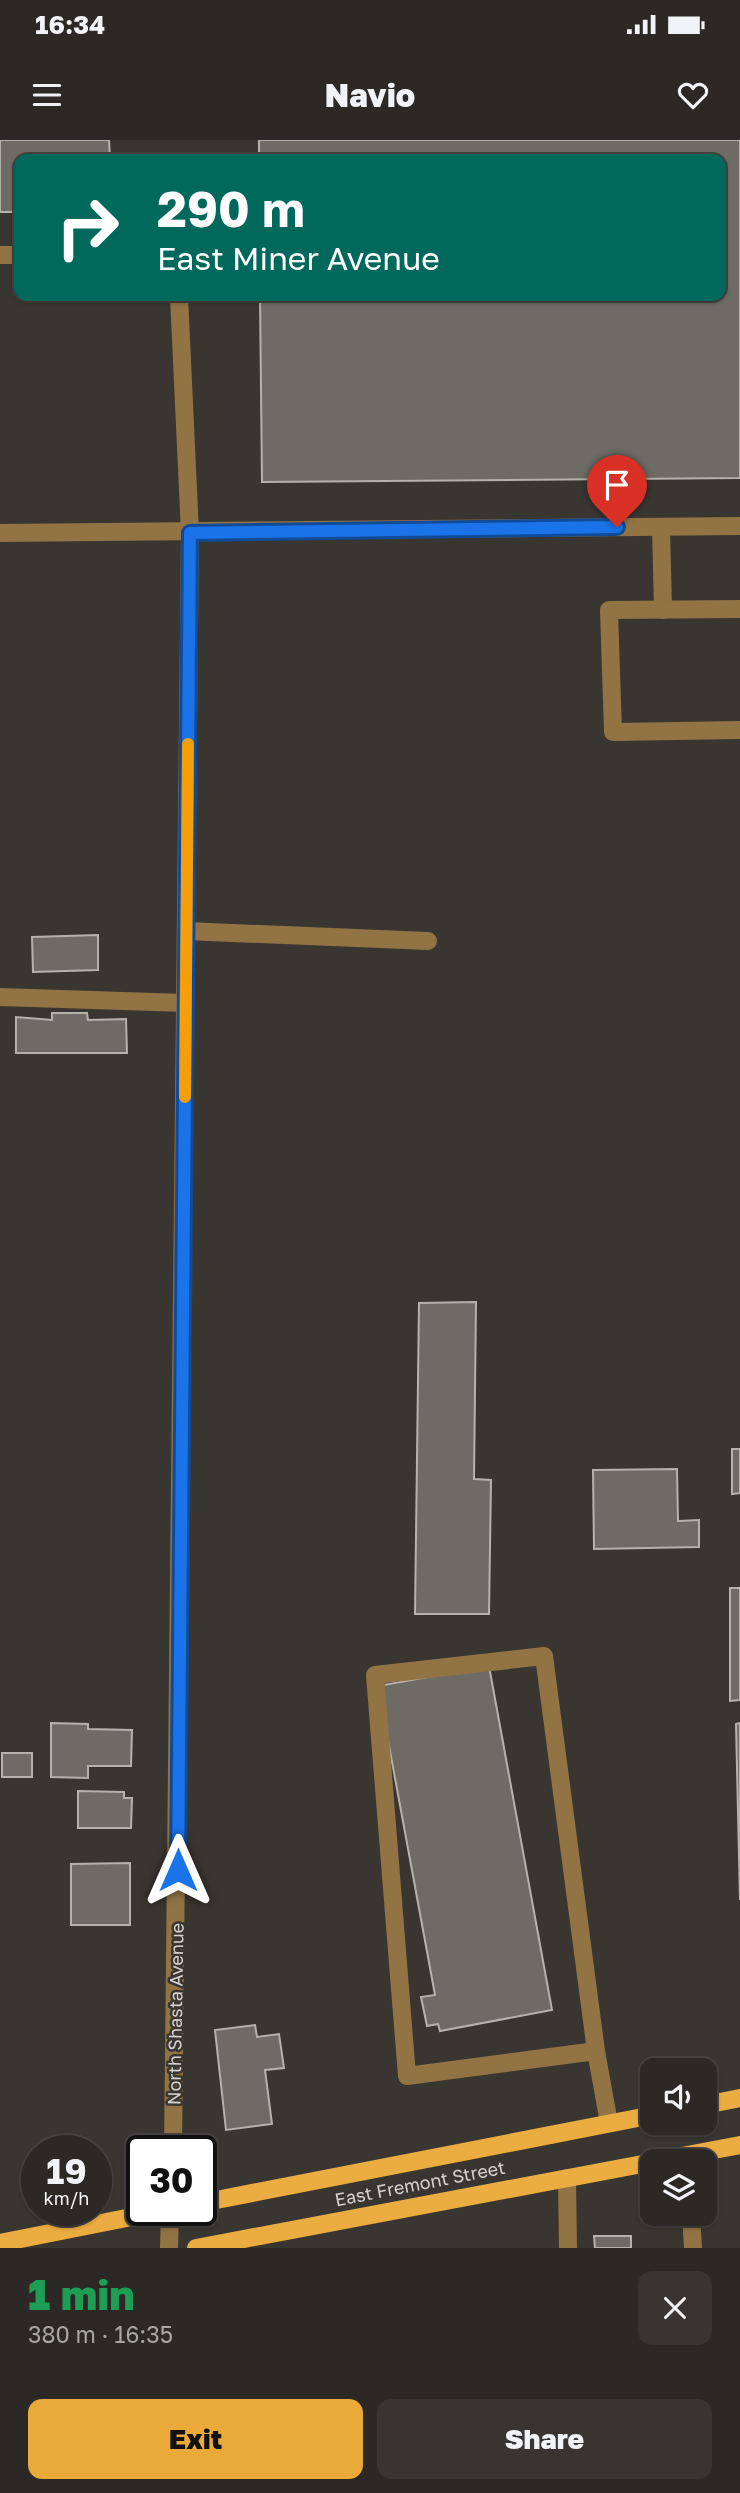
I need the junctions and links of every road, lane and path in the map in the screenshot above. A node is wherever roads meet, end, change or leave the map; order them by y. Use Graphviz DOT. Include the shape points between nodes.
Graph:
graph roads {
  1 [pos="179,301"];
  2 [pos="740,526"];
  3 [pos="662,527"];
  4 [pos="0,533"];
  5 [pos="190,533"];
  6 [pos="740,609"];
  7 [pos="663,610"];
  8 [pos="740,730"];
  9 [pos="186,931"];
  10 [pos="428,941"];
  11 [pos="0,997"];
  12 [pos="186,1003"];
  13 [pos="596,2051"];
  14 [pos="740,2098"];
  15 [pos="717,2103"];
  16 [pos="640,2117"];
  17 [pos="610,2123"];
  18 [pos="173,2135"];
  19 [pos="740,2145"];
  20 [pos="717,2151"];
  21 [pos="640,2164"];
  22 [pos="567,2178"];
  23 [pos="217,2200"];
  24 [pos="126,2218"];
  25 [pos="168,2226"];
  26 [pos="692,2226"];
  27 [pos="0,2243"];
  28 [pos="169,2248"];
  29 [pos="196,2248"];
  30 [pos="568,2248"];
  31 [pos="693,2248"];
  1 -- 5 [label="street, North Shasta Avenue"];
  2 -- 3 [label="street"];
  3 -- 5 [label="street"];
  3 -- 7 [label="street"];
  4 -- 5 [label="street"];
  5 -- 9 [label="street, North Shasta Avenue"];
  6 -- 7 [label="street"];
  7 -- 8 [label="street" via="609,610 614,732"];
  9 -- 10 [label="street"];
  9 -- 12 [label="street, North Shasta Avenue"];
  11 -- 12 [label="street"];
  12 -- 18 [label="street, North Shasta Avenue"];
  13 -- 13 [label="street" via="544,1656 375,1675 407,2077"];
  13 -- 17 [label="street"];
  14 -- 15 [label="main road"];
  16 -- 17 [label="main road, East Fremont Street"];
  17 -- 23 [label="main road, East Fremont Street"];
  19 -- 20 [label="main road, East Fremont Street"];
  21 -- 22 [label="main road, East Fremont Street"];
  22 -- 29 [label="main road, East Fremont Street"];
  22 -- 30 [label="street"];
  24 -- 27 [label="main road"];
  25 -- 28 [label="street"];
  26 -- 31 [label="street"];
}
